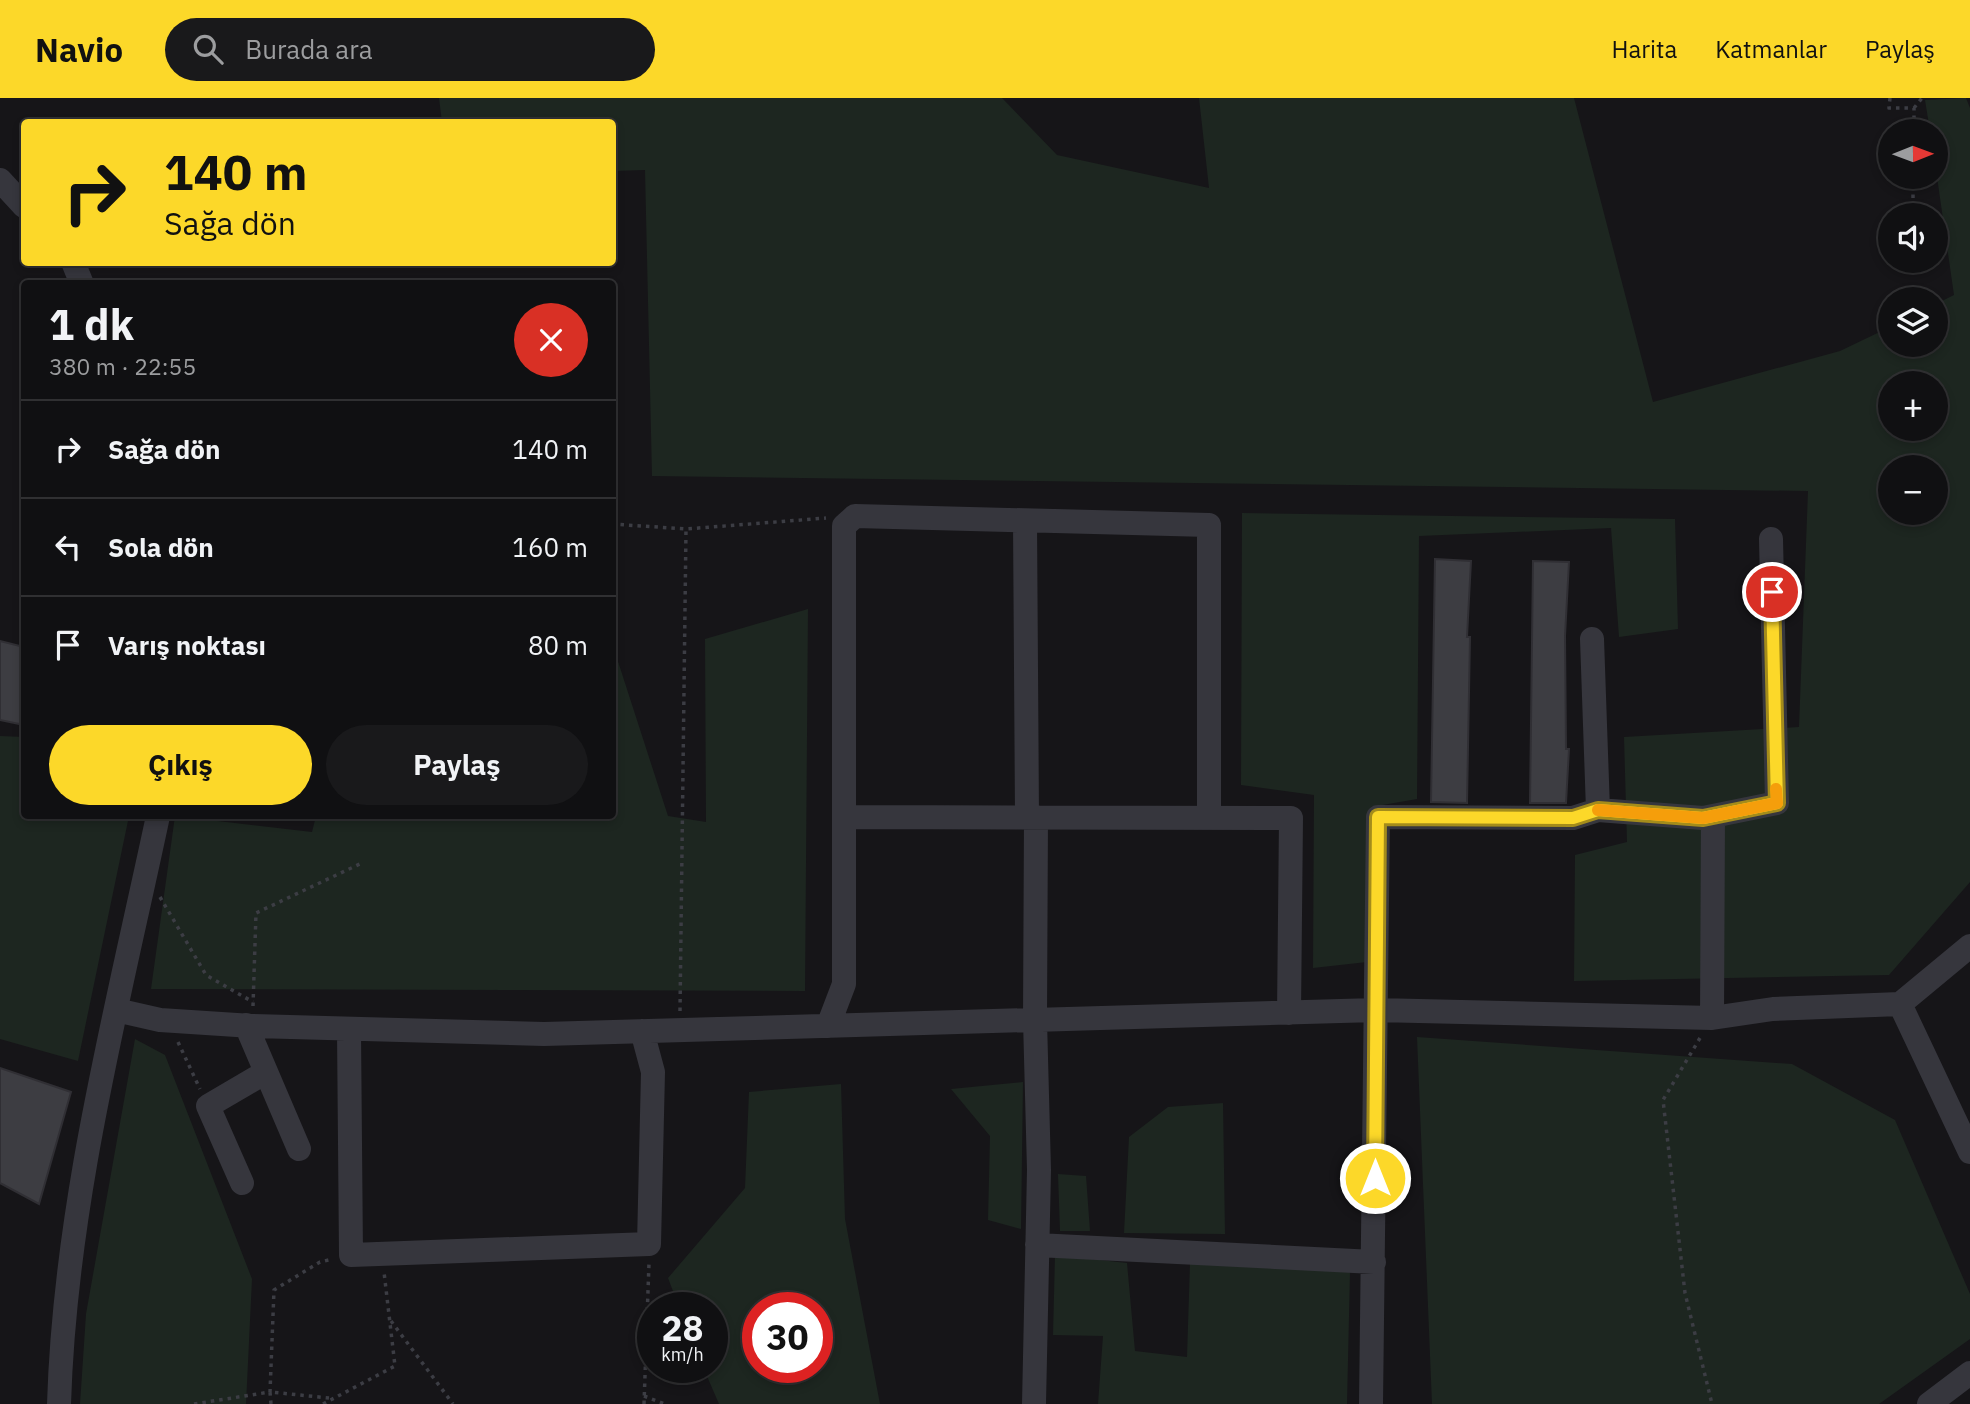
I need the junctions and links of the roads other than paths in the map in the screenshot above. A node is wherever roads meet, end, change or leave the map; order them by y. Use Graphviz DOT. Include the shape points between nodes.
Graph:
graph roads {
  1 [pos="0,180"];
  2 [pos="21,203"];
  3 [pos="1025,521"];
  4 [pos="1771,539"];
  5 [pos="1592,639"];
  6 [pos="1598,810"];
  7 [pos="1713,816"];
  8 [pos="845,817"];
  9 [pos="1031,817"];
  10 [pos="1209,818"];
  11 [pos="157,819"];
  12 [pos="1970,946"];
  13 [pos="1900,1004"];
  14 [pos="116,1010"];
  15 [pos="1376,1010"];
  16 [pos="1289,1013"];
  17 [pos="251,1018"];
  18 [pos="1712,1018"];
  19 [pos="1035,1020"];
  20 [pos="828,1026"];
  21 [pos="349,1031"];
  22 [pos="642,1031"];
  23 [pos="266,1072"];
  24 [pos="299,1149"];
  25 [pos="1970,1152"];
  26 [pos="242,1183"];
  27 [pos="1037,1245"];
  28 [pos="1374,1262"];
  29 [pos="1970,1373"];
  30 [pos="59,1404"];
  31 [pos="1034,1404"];
  32 [pos="1371,1404"];
  33 [pos="1929,1404"];
  1 -- 2 [label="street"];
  3 -- 8 [label="street" via="855,516 844,526"];
  3 -- 9 [label="street"];
  3 -- 10 [label="street" via="1209,525"];
  4 -- 7 [label="street" via="1777,803"];
  5 -- 6 [label="street"];
  6 -- 7 [label="street"];
  6 -- 15 [label="street" via="1573,818 1378,817"];
  7 -- 18 [label="street"];
  8 -- 9 [label="street"];
  8 -- 20 [label="street" via="844,984"];
  9 -- 10 [label="street"];
  9 -- 19 [label="street"];
  10 -- 16 [label="street" via="1291,818"];
  11 -- 14 [label="street"];
  12 -- 13 [label="street"];
  13 -- 18 [label="street" via="1773,1009"];
  13 -- 25 [label="street"];
  14 -- 17 [label="street" via="168,1021"];
  14 -- 30 [label="street" via="68,1283"];
  15 -- 16 [label="street"];
  15 -- 18 [label="street"];
  15 -- 28 [label="street"];
  16 -- 19 [label="street"];
  17 -- 21 [label="street"];
  17 -- 23 [label="street"];
  19 -- 20 [label="street"];
  19 -- 27 [label="street"];
  20 -- 22 [label="street"];
  21 -- 22 [label="street"];
  21 -- 22 [label="street" via="351,1255 649,1244 653,1072"];
  23 -- 24 [label="street"];
  23 -- 26 [label="street" via="208,1106"];
  27 -- 28 [label="street"];
  27 -- 31 [label="street"];
  28 -- 32 [label="street"];
  29 -- 33 [label="street"];
}
